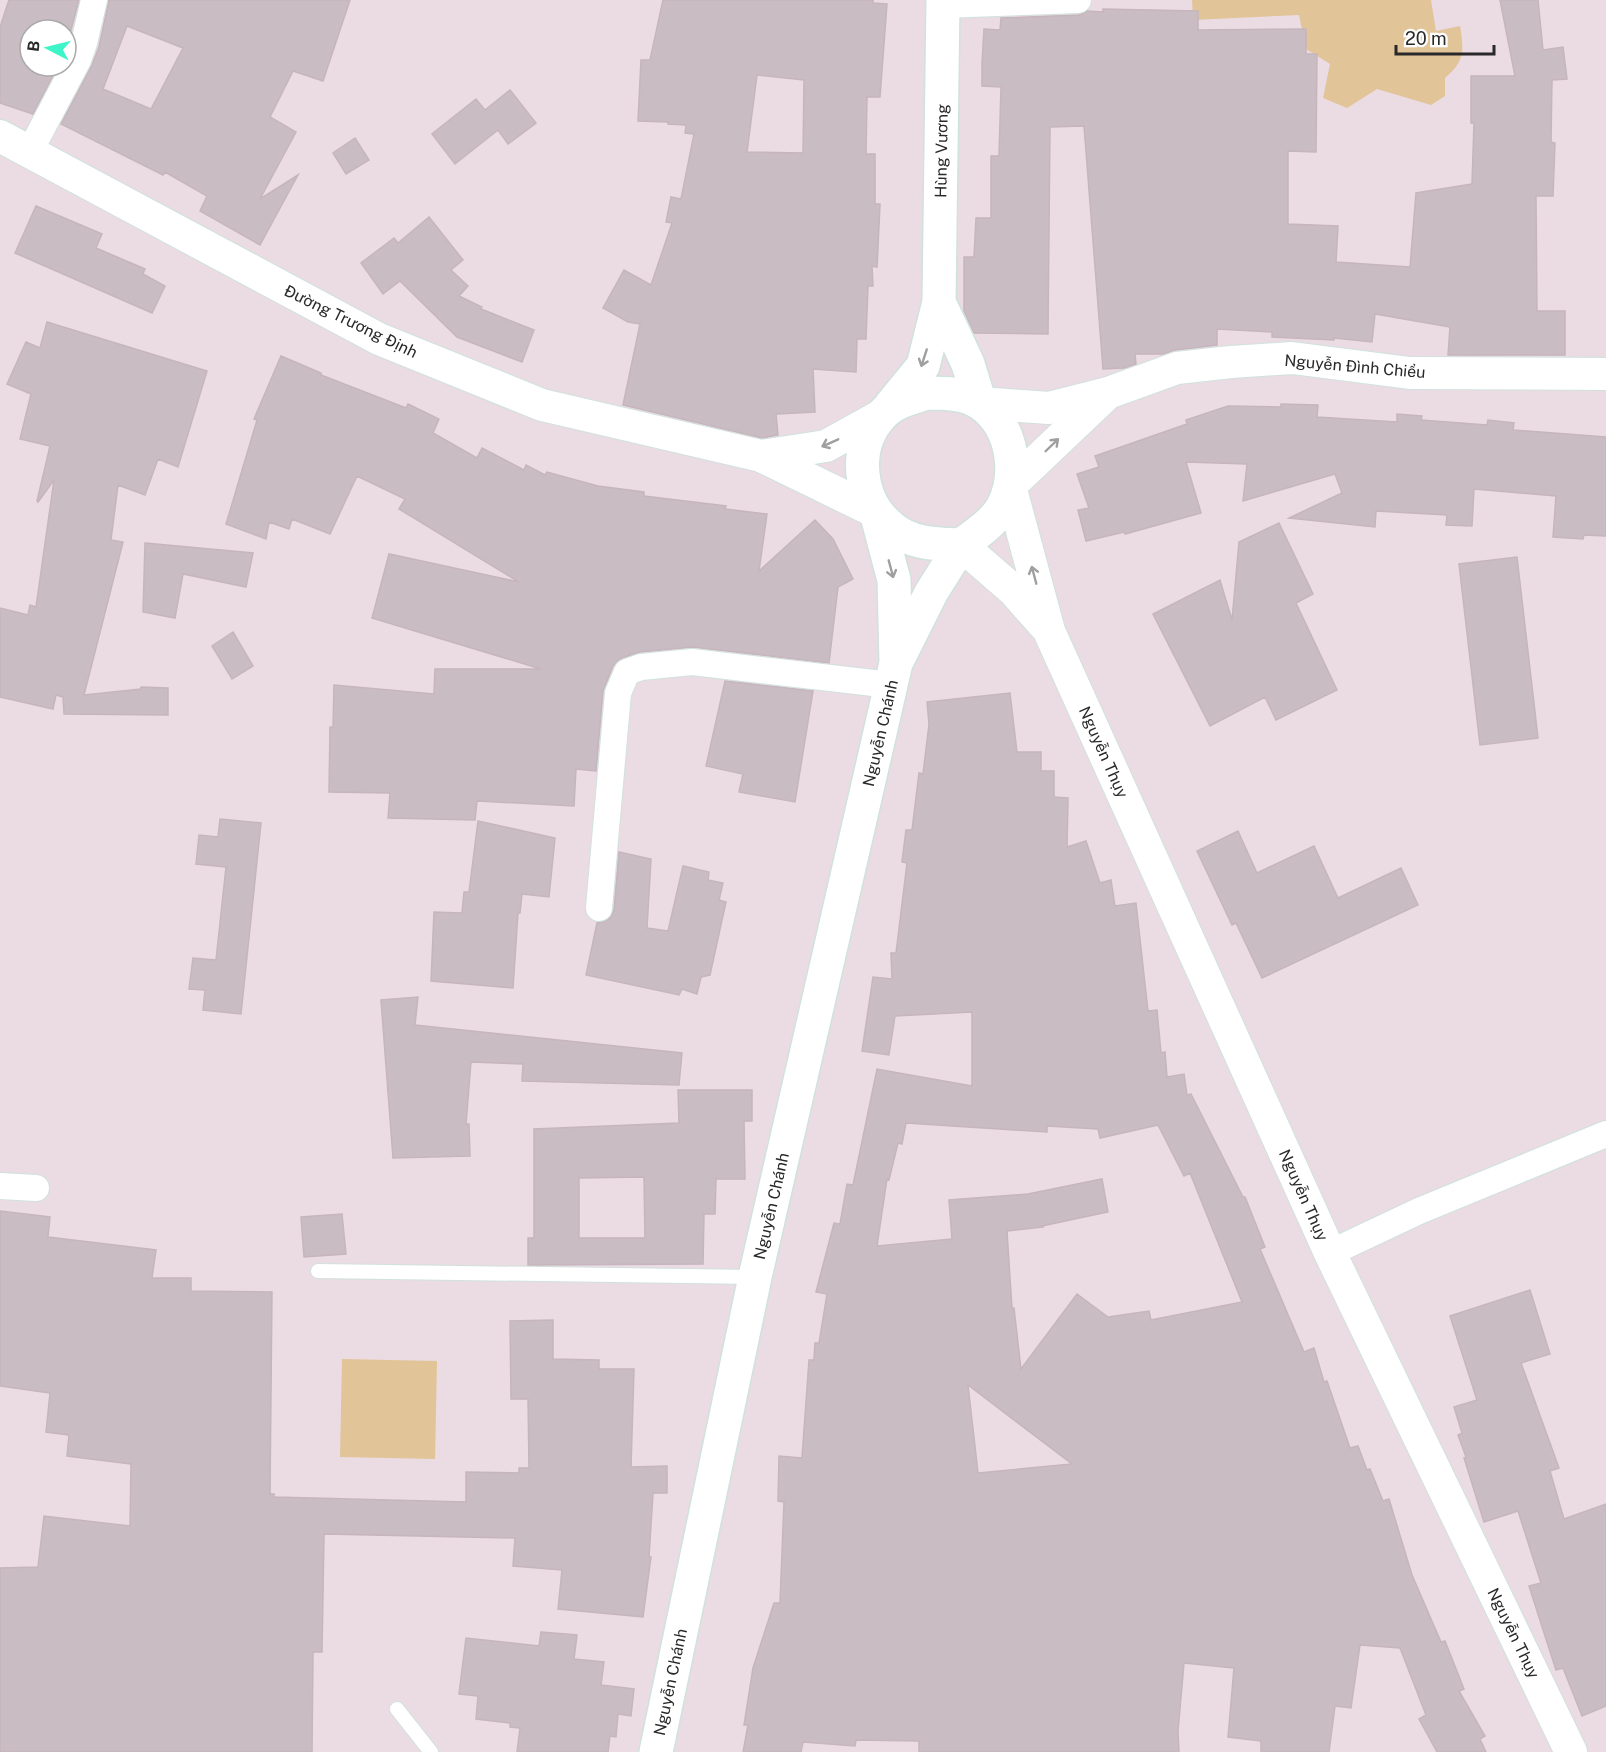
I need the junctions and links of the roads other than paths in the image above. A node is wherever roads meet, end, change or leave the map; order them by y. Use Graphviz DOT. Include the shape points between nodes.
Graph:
graph roads {
  1 [pos="94,0"];
  2 [pos="1078,0"];
  3 [pos="943,2"];
  4 [pos="0,136"];
  5 [pos="29,153"];
  6 [pos="939,302"];
  7 [pos="1606,374"];
  8 [pos="1108,393"];
  9 [pos="980,403"];
  10 [pos="882,415"];
  11 [pos="761,456"];
  12 [pos="1010,486"];
  13 [pos="876,512"];
  14 [pos="961,545"];
  15 [pos="1049,631"];
  16 [pos="893,674"];
  17 [pos="599,908"];
  18 [pos="1606,1134"];
  19 [pos="0,1186"];
  20 [pos="36,1188"];
  21 [pos="1330,1253"];
  22 [pos="318,1270"];
  23 [pos="755,1277"];
  24 [pos="397,1709"];
  25 [pos="431,1752"];
  26 [pos="656,1752"];
  27 [pos="1571,1752"];
  1 -- 5 [label="street" via="78,60"];
  2 -- 3 [label="street"];
  3 -- 6 [label="main road, Hùng Vương"];
  4 -- 5 [label="street, Đường Trương Định"];
  5 -- 11 [label="street, Đường Trương Định" via="379,339 542,405"];
  6 -- 9 [label="main road" via="968,364"];
  6 -- 10 [label="main road, one-way" via="923,366"];
  7 -- 8 [label="street, Nguyễn Đình Chiểu" via="1410,373 1292,358 1177,368"];
  8 -- 9 [label="street, Nguyễn Đình Chiểu" via="1049,408"];
  12 -- 8 [label="street, one-way"];
  9 -- 10 [label="main road" via="954,394 927,393 902,400"];
  9 -- 12 [label="main road" via="1007,440 1013,462"];
  10 -- 11 [label="street, Đường Trương Định, one-way" via="826,446"];
  10 -- 13 [label="main road" via="867,438 862,463 864,488"];
  11 -- 13 [label="street, Đường Trương Định"];
  12 -- 14 [label="main road" via="1001,509"];
  15 -- 12 [label="street, one-way"];
  13 -- 14 [label="main road" via="892,528 913,540"];
  13 -- 16 [label="main road, one-way" via="894,580"];
  14 -- 15 [label="street" via="1014,591"];
  14 -- 16 [label="main road" via="931,593"];
  15 -- 21 [label="street, Nguyễn Thụy"];
  16 -- 17 [label="street" via="692,662 627,672 618,693"];
  16 -- 23 [label="main road, Nguyễn Chánh"];
  18 -- 21 [label="street"];
  19 -- 20 [label="street"];
  21 -- 27 [label="street, Nguyễn Thụy"];
  22 -- 23 [label="lane"];
  23 -- 26 [label="main road, Nguyễn Chánh"];
  24 -- 25 [label="lane"];
}
